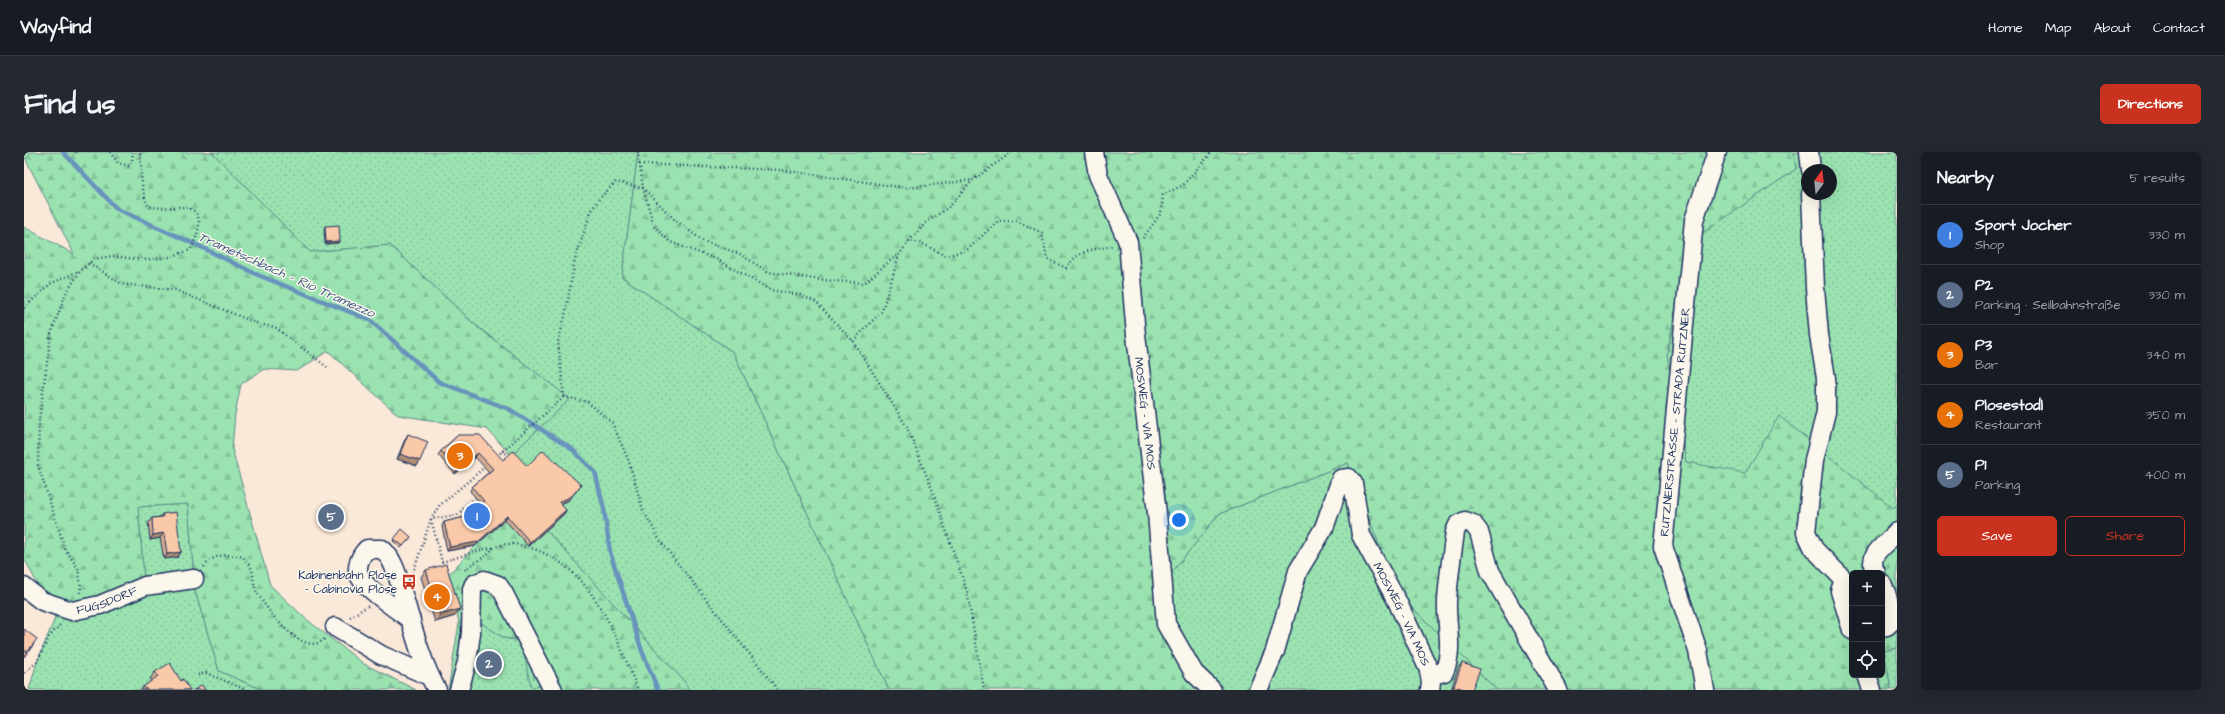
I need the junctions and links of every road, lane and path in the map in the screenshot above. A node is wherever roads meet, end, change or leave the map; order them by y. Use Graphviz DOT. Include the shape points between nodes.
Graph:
graph roads {
  1 [pos="110,152"];
  2 [pos="133,152"];
  3 [pos="140,152"];
  4 [pos="638,152"];
  5 [pos="1012,152"];
  6 [pos="1094,152"];
  7 [pos="1212,152"];
  8 [pos="1717,152"];
  9 [pos="1809,152"];
  10 [pos="639,164"];
  11 [pos="1810,164"];
  12 [pos="973,180"];
  13 [pos="643,188"];
  14 [pos="1811,200"];
  15 [pos="909,241"];
  16 [pos="1128,242"];
  17 [pos="899,255"];
  18 [pos="89,264"];
  19 [pos="80,271"];
  20 [pos="24,308"];
  21 [pos="853,341"];
  22 [pos="326,367"];
  23 [pos="564,397"];
  24 [pos="502,451"];
  25 [pos="515,458"];
  26 [pos="475,498"];
  27 [pos="431,519"];
  28 [pos="1897,532"];
  29 [pos="493,548"];
  30 [pos="1874,570"];
  31 [pos="462,574"];
  32 [pos="194,579"];
  33 [pos="1848,584"];
  34 [pos="24,587"];
  35 [pos="1885,591"];
  36 [pos="403,596"];
  37 [pos="72,612"];
  38 [pos="411,620"];
  39 [pos="1849,620"];
  40 [pos="1885,626"];
  41 [pos="335,627"];
  42 [pos="1429,670"];
  43 [pos="24,673"];
  44 [pos="198,675"];
  45 [pos="1868,678"];
  46 [pos="433,683"];
  47 [pos="247,690"];
  48 [pos="459,690"];
  49 [pos="553,690"];
  50 [pos="638,690"];
  51 [pos="778,690"];
  52 [pos="984,690"];
  53 [pos="1212,690"];
  54 [pos="1258,690"];
  55 [pos="1430,690"];
  56 [pos="1558,690"];
  57 [pos="1705,690"];
  58 [pos="1872,690"];
  1 -- 2 [label="path" via="118,163 128,166 132,162"];
  3 -- 18 [label="path" via="143,196 148,206 162,209 176,206 188,208 198,218 198,236 190,250 170,257 143,260 112,256 94,259"];
  4 -- 10 [label="path"];
  5 -- 12 [label="path"];
  6 -- 16 [label="street, MOSWEG - VIA MOS" via="1098,174"];
  7 -- 16 [label="path" via="1183,185 1163,195 1161,213 1145,237"];
  8 -- 57 [label="street, RUTZNERSTRASSE - STRADA RUTZNER" via="1694,220 1663,546 1698,651"];
  9 -- 11 [label="street"];
  10 -- 12 [label="path" via="781,170 907,188"];
  10 -- 13 [label="path"];
  12 -- 15 [label="path" via="950,206 926,223"];
  13 -- 17 [label="path" via="675,220 703,241 740,254 768,272 864,283"];
  13 -- 21 [label="path" via="654,226 670,242 716,259 771,290 816,302"];
  13 -- 23 [label="path" via="616,182 591,211 575,260 558,342"];
  14 -- 33 [label="street" via="1818,335 1826,378 1826,412 1814,460 1806,532 1814,549"];
  15 -- 16 [label="path" via="921,243 946,256 968,250 998,221 1017,221 1042,233 1047,259 1066,268 1074,257"];
  15 -- 17 [label="path"];
  16 -- 53 [label="street, MOSWEG - VIA MOS" via="1157,513 1166,624 1194,673"];
  17 -- 21 [label="path" via="882,311"];
  18 -- 19 [label="path"];
  18 -- 22 [label="path" via="122,284 175,290 256,323 276,328"];
  19 -- 20 [label="path" via="50,284"];
  19 -- 37 [label="path" via="65,295 51,334 45,364 38,465 65,549 78,568 79,597"];
  21 -- 52 [label="path" via="907,427 932,489 967,591"];
  23 -- 24 [label="path"];
  23 -- 51 [label="path" via="588,402 612,423 628,459 643,510 661,542"];
  24 -- 25 [label="path"];
  24 -- 27 [label="path" via="439,506"];
  26 -- 27 [label="path" via="456,515"];
  27 -- 29 [label="path" via="442,562"];
  27 -- 36 [label="path" via="417,556 410,588"];
  28 -- 30 [label="street" via="1877,549 1873,558"];
  29 -- 31 [label="path" via="488,555 469,565"];
  29 -- 50 [label="path" via="508,543 541,552 563,564 581,580 596,598"];
  32 -- 37 [label="street, FUGSDORF" via="145,586 100,605"];
  32 -- 41 [label="path" via="209,560 227,554 243,557 252,569 256,593 279,625 301,641 314,644 322,641"];
  33 -- 39 [label="street" via="1840,591"];
  34 -- 37 [label="street, FUGSDORF" via="42,601"];
  35 -- 40 [label="street" via="1894,619"];
  36 -- 38 [label="street"];
  36 -- 38 [label="street" via="388,554 374,547 367,549 359,561 360,577"];
  37 -- 43 [label="path" via="49,637 37,662"];
  38 -- 46 [label="street"];
  41 -- 46 [label="street"];
  42 -- 54 [label="street, MOSWEG - VIA MOS" via="1397,601 1361,535 1353,483 1349,478 1341,479 1324,528 1298,571 1275,651"];
  42 -- 55 [label="street"];
  42 -- 56 [label="street, MOSWEG - VIA MOS" via="1436,674 1444,672 1448,663 1447,603 1454,538 1458,524 1465,521 1473,524 1479,532 1490,571"];
  44 -- 47 [label="path" via="206,673"];
  45 -- 58 [label="street"];
  48 -- 49 [label="street" via="467,662 471,633 472,589 474,584 484,580 498,586 503,592"];
}
